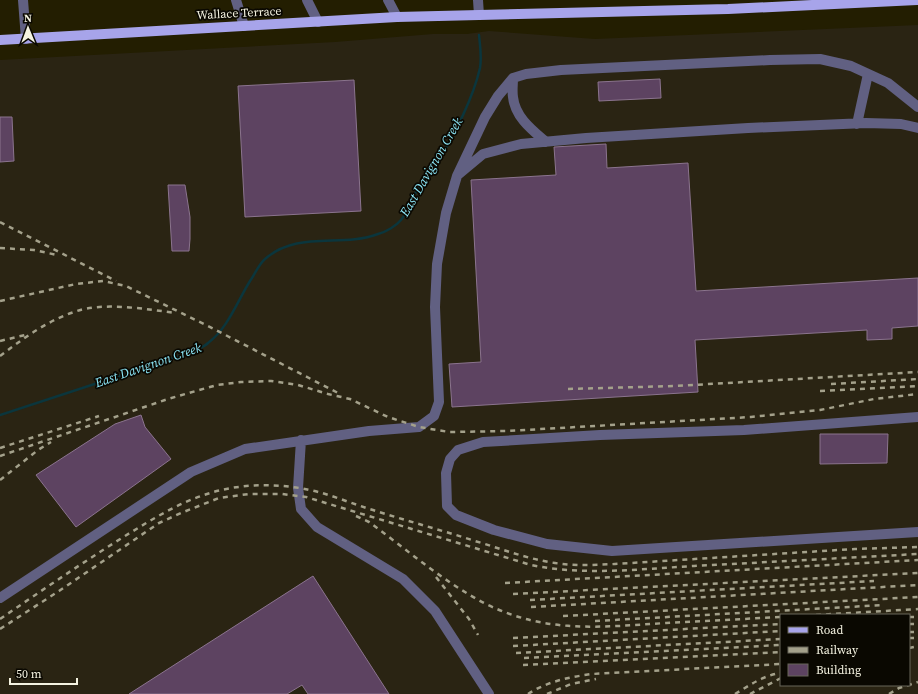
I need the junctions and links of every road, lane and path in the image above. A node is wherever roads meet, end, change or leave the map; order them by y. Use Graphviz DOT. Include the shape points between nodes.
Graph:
graph roads {
  1 [pos="23,0"];
  2 [pos="236,0"];
  3 [pos="307,0"];
  4 [pos="388,0"];
  5 [pos="478,0"];
  6 [pos="917,0"];
  7 [pos="479,15"];
  8 [pos="397,17"];
  9 [pos="318,22"];
  10 [pos="244,26"];
  11 [pos="26,39"];
  12 [pos="0,40"];
  13 [pos="868,74"];
  14 [pos="513,78"];
  15 [pos="918,107"];
  16 [pos="857,124"];
  17 [pos="918,128"];
  18 [pos="546,142"];
  19 [pos="457,176"];
  20 [pos="918,417"];
  21 [pos="301,440"];
  22 [pos="918,532"];
  23 [pos="0,598"];
  24 [pos="489,694"];
  1 -- 11 [label="street"];
  2 -- 10 [label="street"];
  3 -- 9 [label="street"];
  4 -- 8 [label="street"];
  5 -- 7 [label="street"];
  6 -- 7 [label="main road, Wallace Terrace" via="728,9"];
  7 -- 8 [label="main road, Wallace Terrace"];
  8 -- 9 [label="main road, Wallace Terrace"];
  9 -- 10 [label="main road, Wallace Terrace"];
  10 -- 11 [label="main road, Wallace Terrace"];
  11 -- 12 [label="main road, Wallace Terrace"];
  13 -- 14 [label="street" via="851,66 820,59 561,70"];
  13 -- 15 [label="street" via="888,83"];
  13 -- 16 [label="street"];
  14 -- 18 [label="street" via="513,98 518,112 527,126"];
  14 -- 19 [label="street" via="485,117"];
  16 -- 17 [label="street" via="901,124"];
  16 -- 18 [label="street" via="748,128"];
  18 -- 19 [label="street" via="521,144 483,154"];
  19 -- 21 [label="street" via="446,213 437,264 435,307 438,402 434,416 419,427"];
  20 -- 22 [label="street" via="744,430 483,442 458,450 450,459 446,473 447,506 456,514 494,530 547,544 612,551"];
  21 -- 23 [label="street" via="245,449 191,472"];
  21 -- 24 [label="street" via="298,488 301,509 316,527 403,579 436,611"];
}
